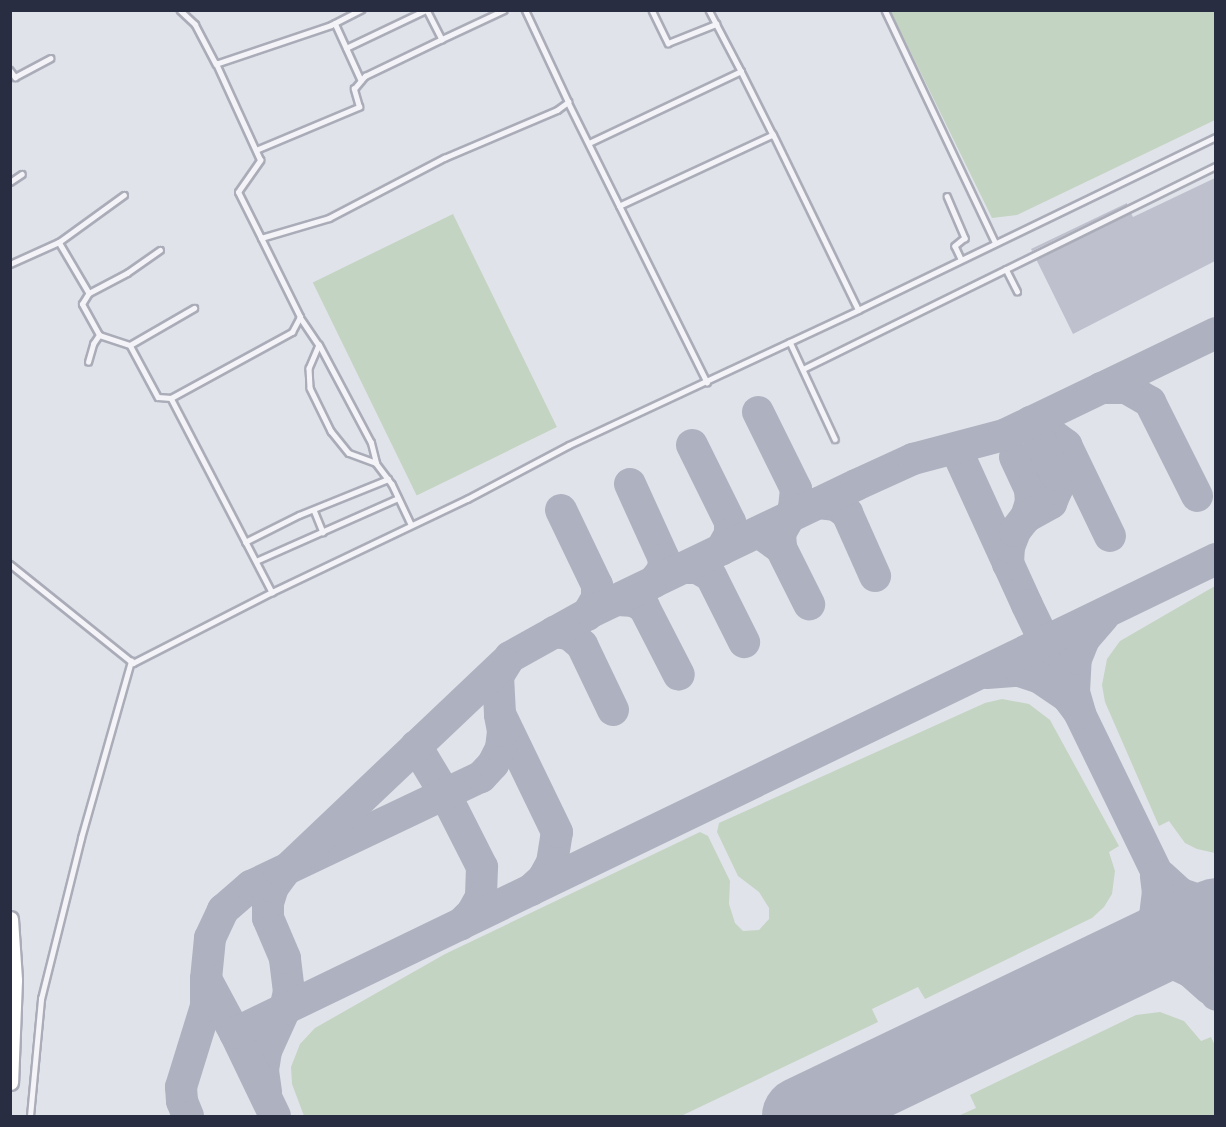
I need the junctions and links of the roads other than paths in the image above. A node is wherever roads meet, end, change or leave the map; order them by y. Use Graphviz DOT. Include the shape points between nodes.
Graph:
graph roads {
  1 [pos="180,10"];
  2 [pos="361,10"];
  3 [pos="427,10"];
  4 [pos="504,10"];
  5 [pos="525,10"];
  6 [pos="652,10"];
  7 [pos="709,10"];
  8 [pos="885,10"];
  9 [pos="334,23"];
  10 [pos="716,24"];
  11 [pos="442,39"];
  12 [pos="346,48"];
  13 [pos="50,58"];
  14 [pos="216,64"];
  15 [pos="10,70"];
  16 [pos="741,71"];
  17 [pos="361,80"];
  18 [pos="568,102"];
  19 [pos="774,135"];
  20 [pos="1215,137"];
  21 [pos="589,143"];
  22 [pos="256,150"];
  23 [pos="1215,166"];
  24 [pos="22,174"];
  25 [pos="10,182"];
  26 [pos="124,195"];
  27 [pos="947,196"];
  28 [pos="620,206"];
  29 [pos="261,238"];
  30 [pos="59,242"];
  31 [pos="995,242"];
  32 [pos="160,250"];
  33 [pos="961,259"];
  34 [pos="10,264"];
  35 [pos="1006,269"];
  36 [pos="1017,291"];
  37 [pos="89,292"];
  38 [pos="194,308"];
  39 [pos="858,310"];
  40 [pos="300,317"];
  41 [pos="99,335"];
  42 [pos="790,342"];
  43 [pos="129,345"];
  44 [pos="320,345"];
  45 [pos="88,362"];
  46 [pos="803,369"];
  47 [pos="708,382"];
  48 [pos="171,398"];
  49 [pos="835,440"];
  50 [pos="376,463"];
  51 [pos="388,479"];
  52 [pos="398,498"];
  53 [pos="314,510"];
  54 [pos="411,524"];
  55 [pos="323,532"];
  56 [pos="245,542"];
  57 [pos="256,561"];
  58 [pos="10,564"];
  59 [pos="272,592"];
  60 [pos="131,661"];
  61 [pos="10,919"];
  62 [pos="10,1082"];
  63 [pos="30,1116"];
  1 -- 14 [label="lane" via="200,31"];
  2 -- 9 [label="lane"];
  3 -- 11 [label="lane"];
  3 -- 12 [label="lane"];
  4 -- 11 [label="lane"];
  5 -- 18 [label="lane"];
  6 -- 10 [label="lane" via="668,43"];
  7 -- 10 [label="lane"];
  8 -- 31 [label="lane"];
  9 -- 12 [label="lane"];
  9 -- 14 [label="lane"];
  10 -- 16 [label="lane"];
  11 -- 17 [label="lane"];
  12 -- 17 [label="lane"];
  13 -- 15 [label="lane" via="15,77"];
  14 -- 22 [label="lane"];
  16 -- 19 [label="lane"];
  16 -- 21 [label="lane"];
  17 -- 22 [label="lane" via="354,89 359,106"];
  18 -- 21 [label="lane"];
  18 -- 29 [label="lane" via="444,158 329,218"];
  19 -- 28 [label="lane"];
  19 -- 39 [label="lane"];
  20 -- 31 [label="lane"];
  21 -- 28 [label="lane"];
  22 -- 29 [label="lane" via="260,160 238,192"];
  23 -- 35 [label="lane"];
  24 -- 25 [label="lane"];
  26 -- 30 [label="lane"];
  27 -- 33 [label="lane" via="965,238 955,246"];
  28 -- 47 [label="lane"];
  29 -- 40 [label="lane"];
  30 -- 34 [label="lane"];
  30 -- 37 [label="lane"];
  31 -- 33 [label="lane"];
  32 -- 37 [label="lane"];
  33 -- 39 [label="lane"];
  35 -- 36 [label="lane"];
  35 -- 46 [label="lane"];
  37 -- 41 [label="lane" via="82,304"];
  38 -- 43 [label="lane"];
  39 -- 42 [label="lane"];
  40 -- 44 [label="lane"];
  40 -- 48 [label="lane" via="292,332"];
  41 -- 43 [label="lane"];
  41 -- 45 [label="lane"];
  42 -- 46 [label="lane"];
  42 -- 47 [label="lane"];
  43 -- 48 [label="lane" via="158,397"];
  44 -- 50 [label="lane" via="371,443"];
  44 -- 50 [label="lane" via="309,368 310,388 331,431 349,453"];
  46 -- 49 [label="lane"];
  47 -- 54 [label="lane" via="569,445"];
  48 -- 56 [label="lane"];
  50 -- 51 [label="lane"];
  51 -- 52 [label="lane"];
  51 -- 53 [label="lane"];
  52 -- 54 [label="lane"];
  52 -- 55 [label="lane"];
  53 -- 55 [label="lane"];
  53 -- 56 [label="lane"];
  54 -- 59 [label="lane"];
  55 -- 57 [label="lane"];
  56 -- 57 [label="lane"];
  57 -- 59 [label="lane"];
  58 -- 60 [label="lane"];
  59 -- 60 [label="lane"];
  60 -- 63 [label="lane" via="41,999"];
  61 -- 62 [label="main road" via="14,980"];
}
